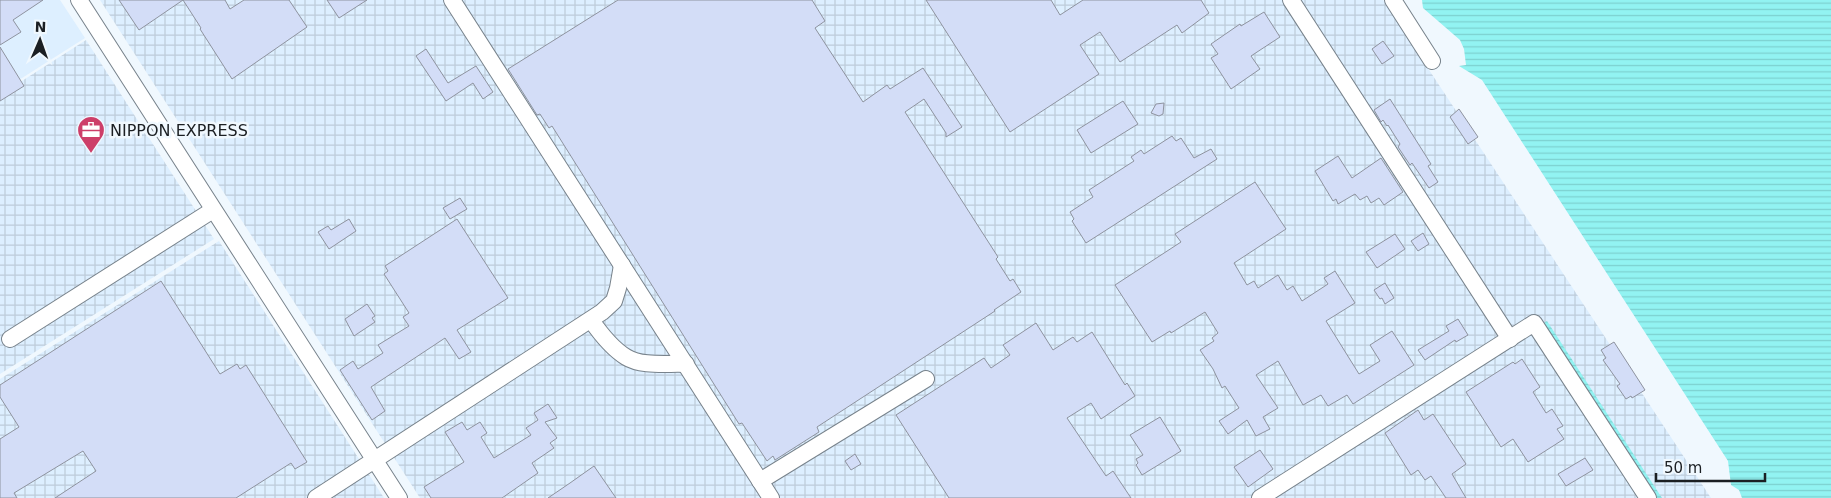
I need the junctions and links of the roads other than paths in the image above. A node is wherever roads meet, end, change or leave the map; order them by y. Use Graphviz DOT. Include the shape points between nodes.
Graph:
graph roads {
  1 [pos="78,0"];
  2 [pos="452,0"];
  3 [pos="1291,0"];
  4 [pos="1393,0"];
  5 [pos="1432,61"];
  6 [pos="214,210"];
  7 [pos="622,265"];
  8 [pos="591,320"];
  9 [pos="10,339"];
  10 [pos="1510,339"];
  11 [pos="686,364"];
  12 [pos="926,379"];
  13 [pos="374,460"];
  14 [pos="760,481"];
  15 [pos="316,498"];
  16 [pos="399,498"];
  17 [pos="771,498"];
  18 [pos="1260,498"];
  19 [pos="1648,498"];
  1 -- 6 [label="street"];
  2 -- 7 [label="street"];
  3 -- 10 [label="street"];
  4 -- 5 [label="street"];
  6 -- 9 [label="street"];
  6 -- 13 [label="street"];
  7 -- 8 [label="street" via="614,301"];
  7 -- 11 [label="street"];
  8 -- 11 [label="street" via="627,358 645,363"];
  8 -- 13 [label="street"];
  10 -- 18 [label="street"];
  10 -- 19 [label="street" via="1534,323"];
  11 -- 14 [label="street"];
  12 -- 14 [label="street"];
  13 -- 15 [label="street"];
  13 -- 16 [label="street"];
  14 -- 17 [label="street"];
}
